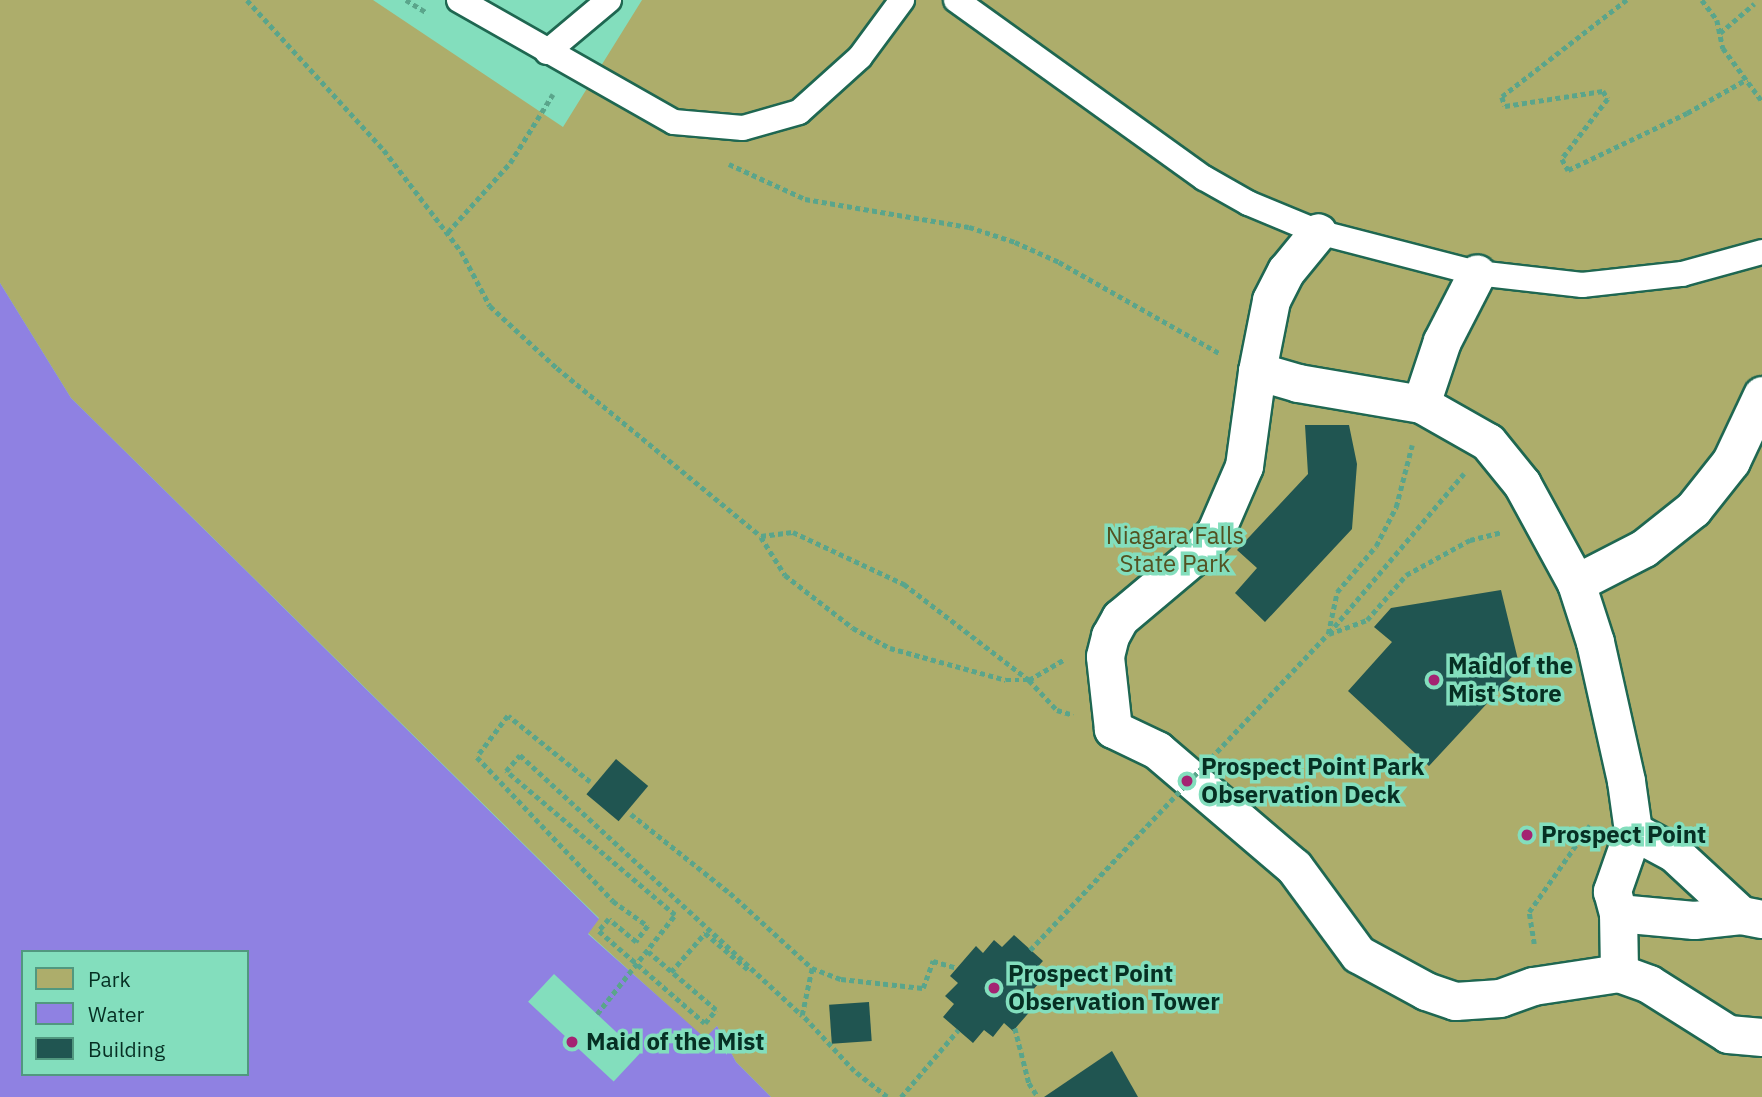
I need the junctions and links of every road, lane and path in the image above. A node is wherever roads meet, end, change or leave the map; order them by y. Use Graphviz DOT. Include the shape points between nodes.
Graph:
graph roads {
  1 [pos="247,0"];
  2 [pos="460,0"];
  3 [pos="608,0"];
  4 [pos="902,0"];
  5 [pos="956,0"];
  6 [pos="1627,0"];
  7 [pos="1702,0"];
  8 [pos="1754,4"];
  9 [pos="1720,34"];
  10 [pos="547,52"];
  11 [pos="1747,79"];
  12 [pos="556,88"];
  13 [pos="1762,101"];
  14 [pos="719,160"];
  15 [pos="448,232"];
  16 [pos="1318,232"];
  17 [pos="1762,252"];
  18 [pos="1477,274"];
  19 [pos="1256,371"];
  20 [pos="1762,395"];
  21 [pos="1421,404"];
  22 [pos="1488,442"];
  23 [pos="1548,527"];
  24 [pos="761,536"];
  25 [pos="1576,583"];
  26 [pos="1328,634"];
  27 [pos="1107,651"];
  28 [pos="1029,680"];
  29 [pos="590,782"];
  30 [pos="1627,792"];
  31 [pos="631,814"];
  32 [pos="1633,831"];
  33 [pos="1618,913"];
  34 [pos="1751,917"];
  35 [pos="1030,950"];
  36 [pos="648,953"];
  37 [pos="638,966"];
  38 [pos="812,968"];
  39 [pos="957,968"];
  40 [pos="671,972"];
  41 [pos="1619,972"];
  42 [pos="1540,988"];
  43 [pos="597,1014"];
  44 [pos="802,1015"];
  45 [pos="1015,1028"];
  46 [pos="958,1030"];
  47 [pos="576,1036"];
  48 [pos="1762,1037"];
  49 [pos="572,1042"];
  50 [pos="887,1097"];
  51 [pos="901,1097"];
  52 [pos="1038,1097"];
  1 -- 15 [label="path" via="346,106"];
  2 -- 10 [label="lane"];
  3 -- 10 [label="lane"];
  4 -- 10 [label="lane" via="860,57 799,112 743,128 674,122"];
  5 -- 16 [label="lane" via="1204,177"];
  6 -- 11 [label="path" via="1502,97 1505,106 1603,91 1608,99 1562,159 1567,170"];
  7 -- 9 [label="path" via="1717,20"];
  8 -- 9 [label="path"];
  9 -- 11 [label="path" via="1723,48"];
  11 -- 13 [label="path"];
  12 -- 15 [label="path" via="510,163"];
  14 -- 19 [label="path" via="805,199 969,227 1014,242"];
  15 -- 24 [label="path" via="490,306 513,330"];
  16 -- 18 [label="lane"];
  16 -- 19 [label="street" via="1286,271 1272,299"];
  17 -- 18 [label="lane" via="1632,283 1582,285"];
  18 -- 21 [label="street" via="1442,341"];
  19 -- 21 [label="street"];
  19 -- 27 [label="street" via="1244,466 1215,533 1120,618"];
  20 -- 25 [label="street" via="1731,461 1693,509 1644,548"];
  21 -- 22 [label="street"];
  21 -- 26 [label="path" via="1396,507 1376,546 1337,592"];
  22 -- 23 [label="street" via="1522,484"];
  22 -- 26 [label="path"];
  23 -- 25 [label="street"];
  23 -- 26 [label="path" via="1517,527 1470,540 1406,575 1367,620"];
  24 -- 28 [label="path" via="793,532 904,584"];
  24 -- 28 [label="path" via="785,575 853,628 890,648 944,666"];
  25 -- 30 [label="street" via="1595,642"];
  26 -- 35 [label="path, bridge"];
  27 -- 28 [label="path" via="1066,658"];
  27 -- 42 [label="street" via="1113,729 1157,750 1294,867 1358,954 1455,1002"];
  29 -- 37 [label="path" via="508,716 477,757 613,901 648,926 636,942 609,919 599,931"];
  30 -- 32 [label="street"];
  30 -- 42 [label="path" via="1586,829 1529,912"];
  31 -- 38 [label="path" via="730,893"];
  32 -- 33 [label="street" via="1612,891"];
  32 -- 34 [label="street" via="1674,853"];
  33 -- 34 [label="street" via="1694,920"];
  33 -- 41 [label="street"];
  36 -- 37 [label="path"];
  36 -- 40 [label="path"];
  36 -- 44 [label="path" via="675,915 506,771 520,755"];
  37 -- 40 [label="path" via="705,1023 716,1010"];
  37 -- 43 [label="path"];
  38 -- 39 [label="path" via="841,979 923,988 933,961"];
  38 -- 44 [label="path"];
  40 -- 44 [label="path" via="705,933"];
  41 -- 42 [label="street"];
  41 -- 48 [label="street" via="1649,984 1728,1034"];
  44 -- 50 [label="path" via="853,1071"];
  45 -- 52 [label="path" via="1029,1083"];
  46 -- 51 [label="path"];
  47 -- 49 [label="path"];
}
